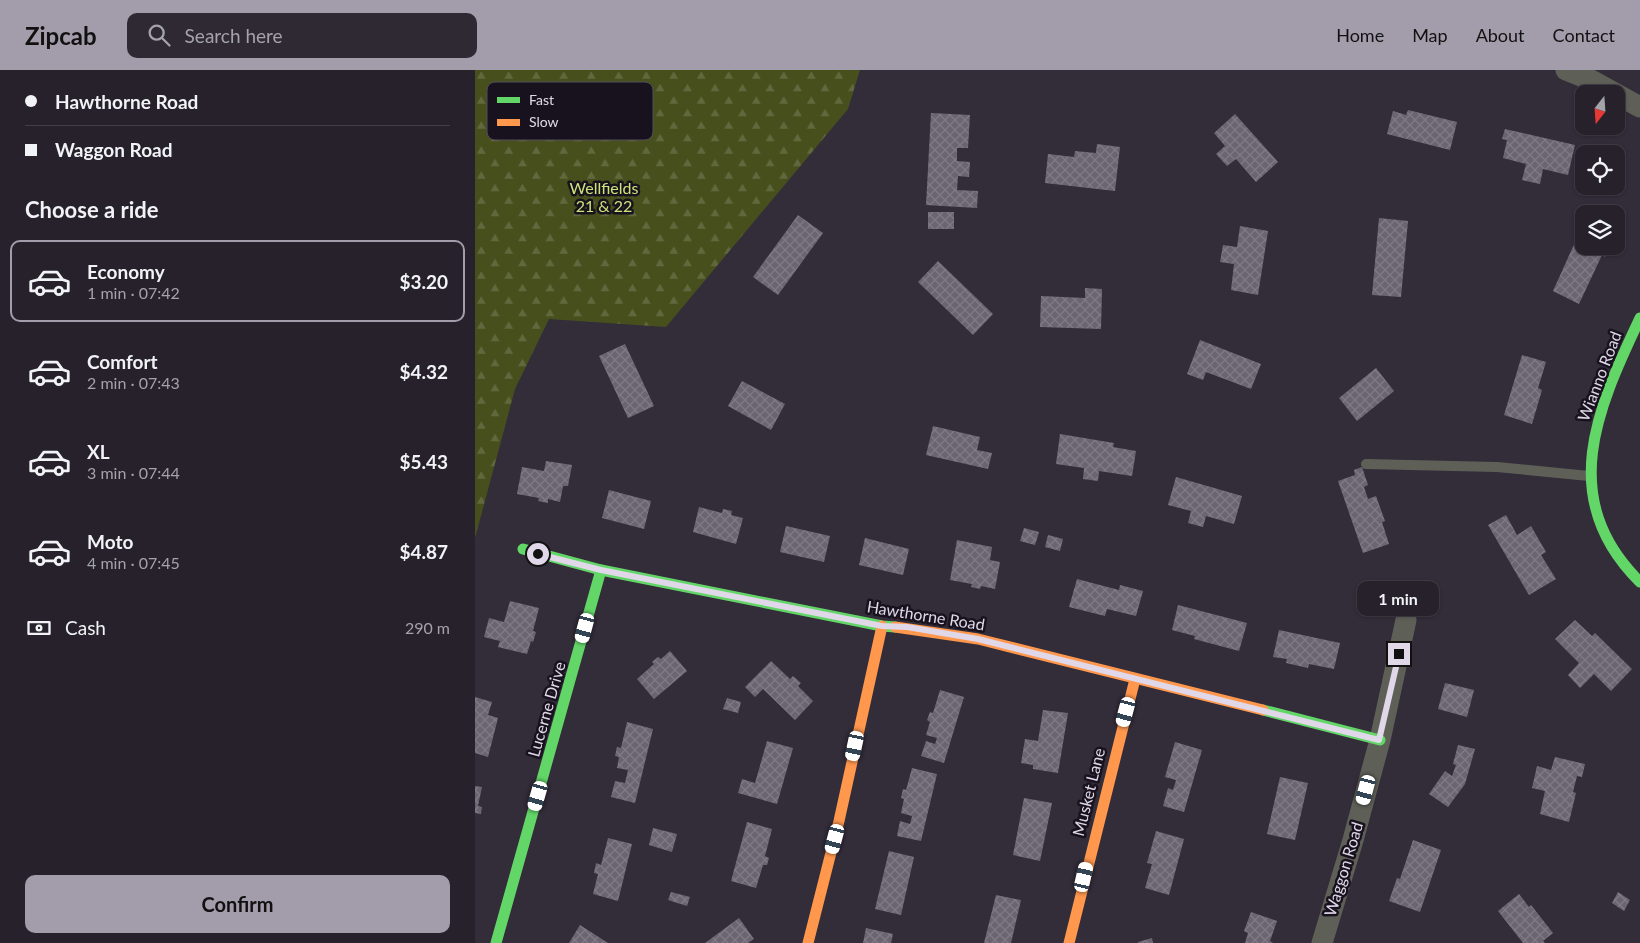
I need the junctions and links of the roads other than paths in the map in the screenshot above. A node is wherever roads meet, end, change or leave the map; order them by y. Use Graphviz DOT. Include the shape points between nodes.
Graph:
graph roads {
  1 [pos="1566,70"];
  2 [pos="1640,107"];
  3 [pos="1640,318"];
  4 [pos="1366,464"];
  5 [pos="1590,476"];
  6 [pos="523,549"];
  7 [pos="601,570"];
  8 [pos="1640,582"];
  9 [pos="1406,620"];
  10 [pos="882,626"];
  11 [pos="1135,679"];
  12 [pos="1379,740"];
  13 [pos="496,943"];
  14 [pos="808,943"];
  15 [pos="1069,943"];
  16 [pos="1322,943"];
  1 -- 2 [label="street"];
  3 -- 5 [label="street, Wianno Road" via="1598,416"];
  4 -- 5 [label="lane" via="1497,467"];
  5 -- 8 [label="street, Wianno Road" via="1602,532 1618,559"];
  6 -- 7 [label="street, Hawthorne Road"];
  7 -- 10 [label="street, Hawthorne Road"];
  7 -- 13 [label="street, Lucerne Drive"];
  9 -- 12 [label="street, Waggon Road"];
  10 -- 11 [label="street, Hawthorne Road" via="978,639"];
  10 -- 14 [label="street"];
  11 -- 12 [label="street, Hawthorne Road"];
  11 -- 15 [label="street, Musket Lane"];
  12 -- 16 [label="street, Waggon Road"];
}
